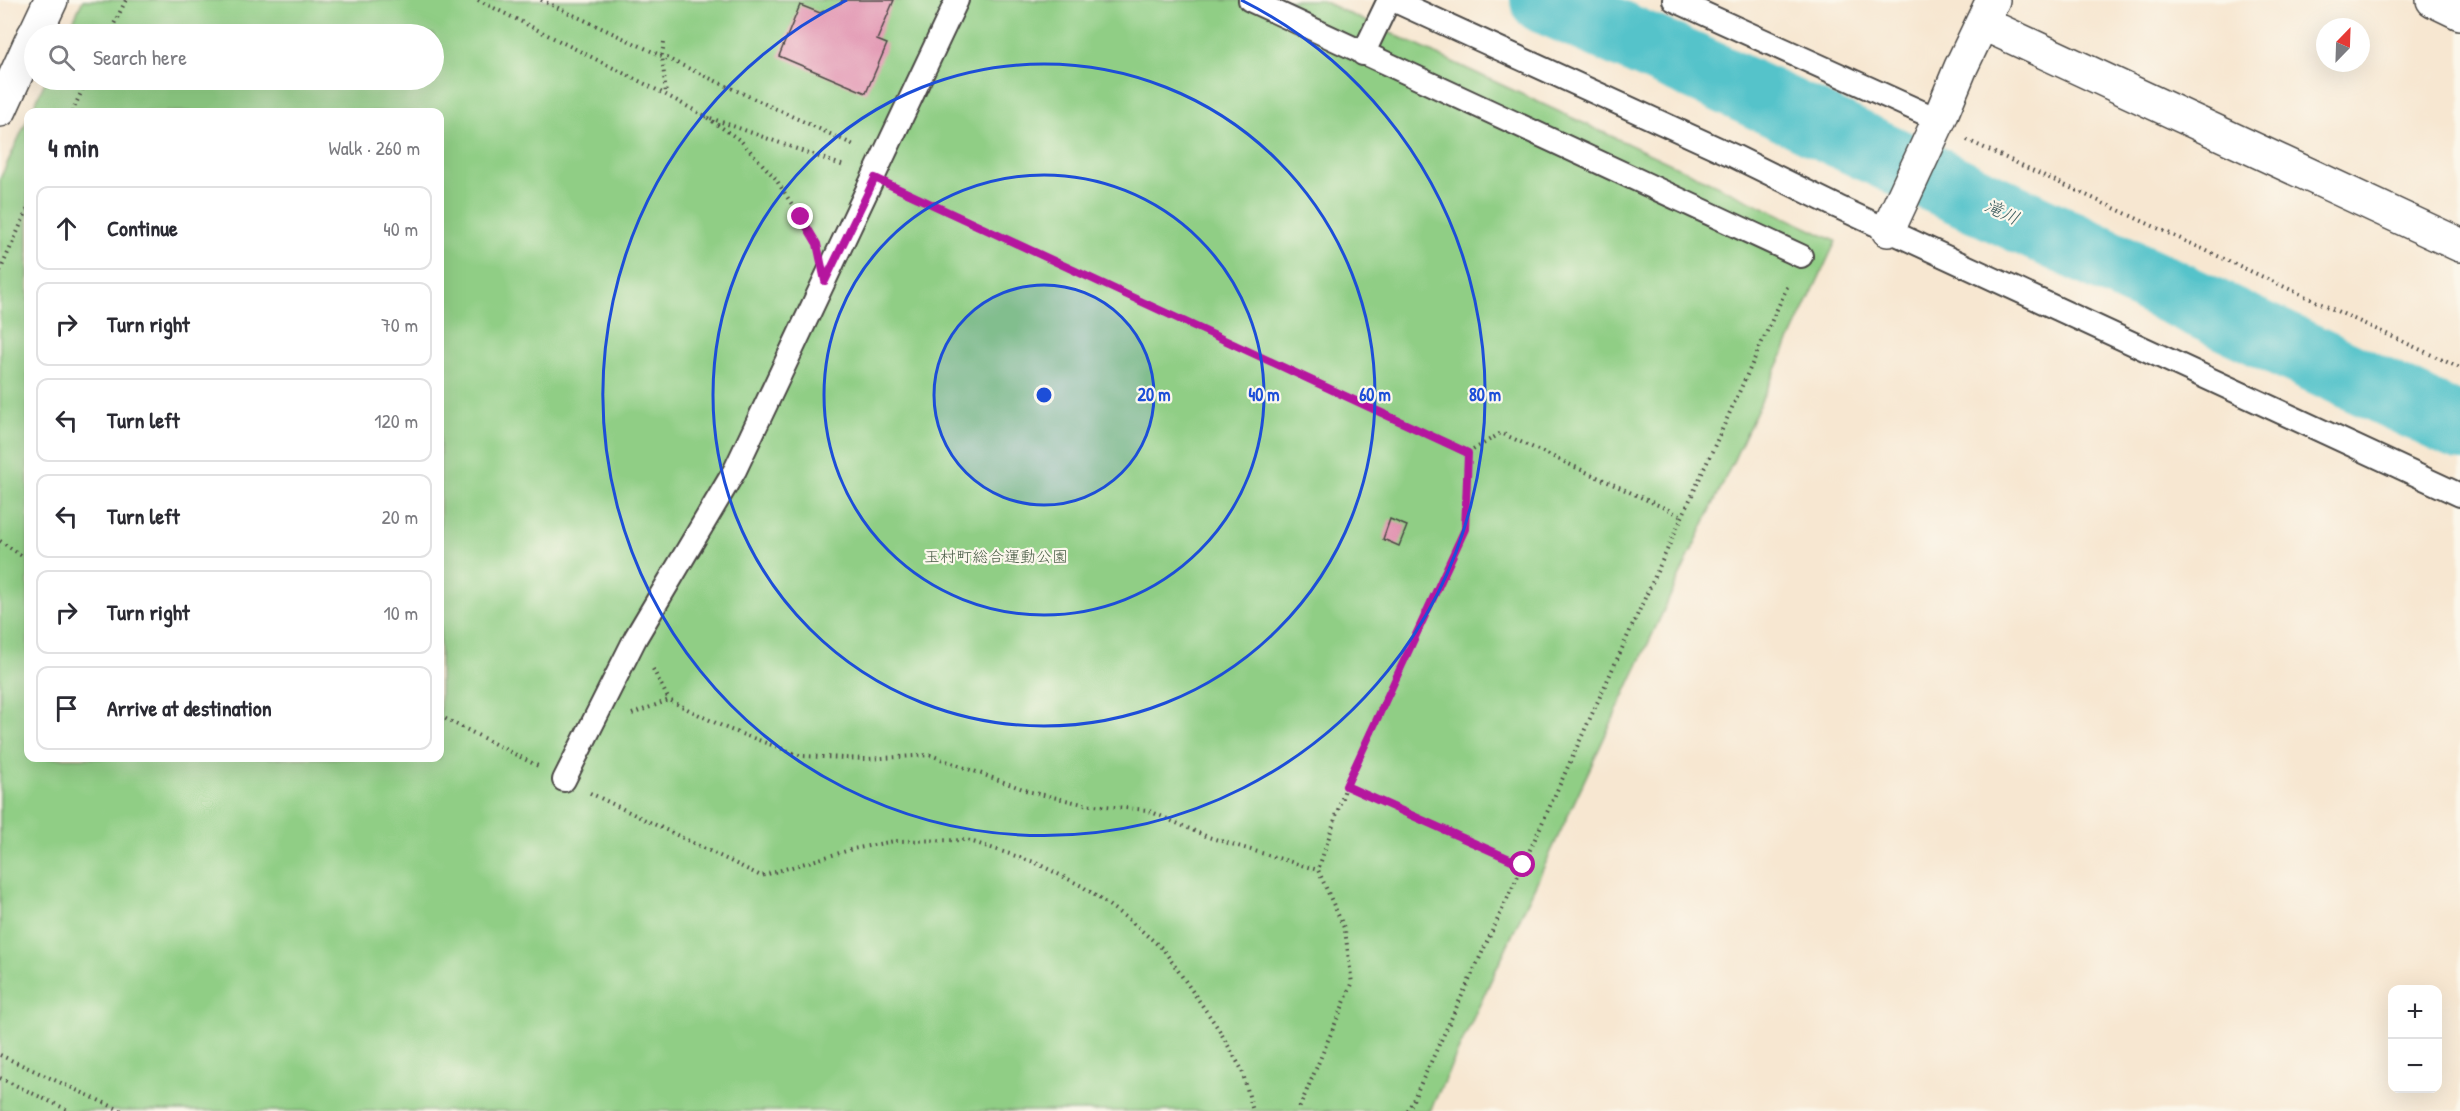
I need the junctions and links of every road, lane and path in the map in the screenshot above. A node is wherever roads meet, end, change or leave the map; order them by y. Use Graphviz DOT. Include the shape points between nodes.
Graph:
graph roads {
  1 [pos="51,0"];
  2 [pos="126,0"];
  3 [pos="478,0"];
  4 [pos="541,0"];
  5 [pos="957,0"];
  6 [pos="1250,0"];
  7 [pos="1391,0"];
  8 [pos="1674,0"];
  9 [pos="2433,0"];
  10 [pos="1986,7"];
  11 [pos="2460,13"];
  12 [pos="40,24"];
  13 [pos="114,24"];
  14 [pos="664,42"];
  15 [pos="1364,54"];
  16 [pos="662,55"];
  17 [pos="24,59"];
  18 [pos="82,90"];
  19 [pos="666,95"];
  20 [pos="74,108"];
  21 [pos="0,110"];
  22 [pos="705,116"];
  23 [pos="1936,128"];
  24 [pos="879,168"];
  25 [pos="24,217"];
  26 [pos="1891,224"];
  27 [pos="2460,245"];
  28 [pos="1801,256"];
  29 [pos="0,271"];
  30 [pos="825,281"];
  31 [pos="2460,368"];
  32 [pos="1468,453"];
  33 [pos="2460,495"];
  34 [pos="1682,516"];
  35 [pos="0,541"];
  36 [pos="24,557"];
  37 [pos="444,718"];
  38 [pos="592,725"];
  39 [pos="564,780"];
  40 [pos="1346,786"];
  41 [pos="1523,865"];
  42 [pos="1318,870"];
  43 [pos="0,1055"];
  44 [pos="0,1078"];
  45 [pos="70,1111"];
  46 [pos="122,1111"];
  47 [pos="1253,1111"];
  48 [pos="1298,1111"];
  49 [pos="1408,1111"];
  1 -- 12 [label="street"];
  2 -- 13 [label="path"];
  3 -- 19 [label="path"];
  4 -- 16 [label="path"];
  5 -- 24 [label="lane"];
  6 -- 15 [label="lane"];
  7 -- 15 [label="lane"];
  7 -- 26 [label="lane"];
  8 -- 23 [label="lane"];
  9 -- 11 [label="street"];
  10 -- 23 [label="street"];
  10 -- 27 [label="street"];
  14 -- 16 [label="path"];
  15 -- 28 [label="lane"];
  16 -- 19 [label="path"];
  16 -- 24 [label="path"];
  17 -- 21 [label="street"];
  18 -- 20 [label="path"];
  19 -- 22 [label="path"];
  22 -- 24 [label="path"];
  22 -- 30 [label="path" via="741,141 775,178 817,244"];
  23 -- 26 [label="street"];
  23 -- 31 [label="path"];
  24 -- 30 [label="lane"];
  24 -- 32 [label="path"];
  25 -- 29 [label="path"];
  26 -- 33 [label="lane"];
  28 -- 34 [label="path"];
  30 -- 38 [label="lane" via="735,470 636,637"];
  32 -- 34 [label="path" via="1501,433"];
  32 -- 40 [label="path" via="1465,529"];
  34 -- 41 [label="path"];
  35 -- 36 [label="path"];
  37 -- 39 [label="path"];
  38 -- 39 [label="lane"];
  38 -- 42 [label="path" via="669,700 728,729 802,756 866,759 930,755 1031,792 1083,804 1147,810 1208,837"];
  39 -- 47 [label="path" via="761,876 894,841 967,840 1034,862 1082,886 1163,949 1242,1070"];
  40 -- 41 [label="path"];
  40 -- 42 [label="path"];
  41 -- 49 [label="path"];
  42 -- 48 [label="path" via="1345,930 1352,984"];
  43 -- 46 [label="path"];
  44 -- 45 [label="path"];
}
